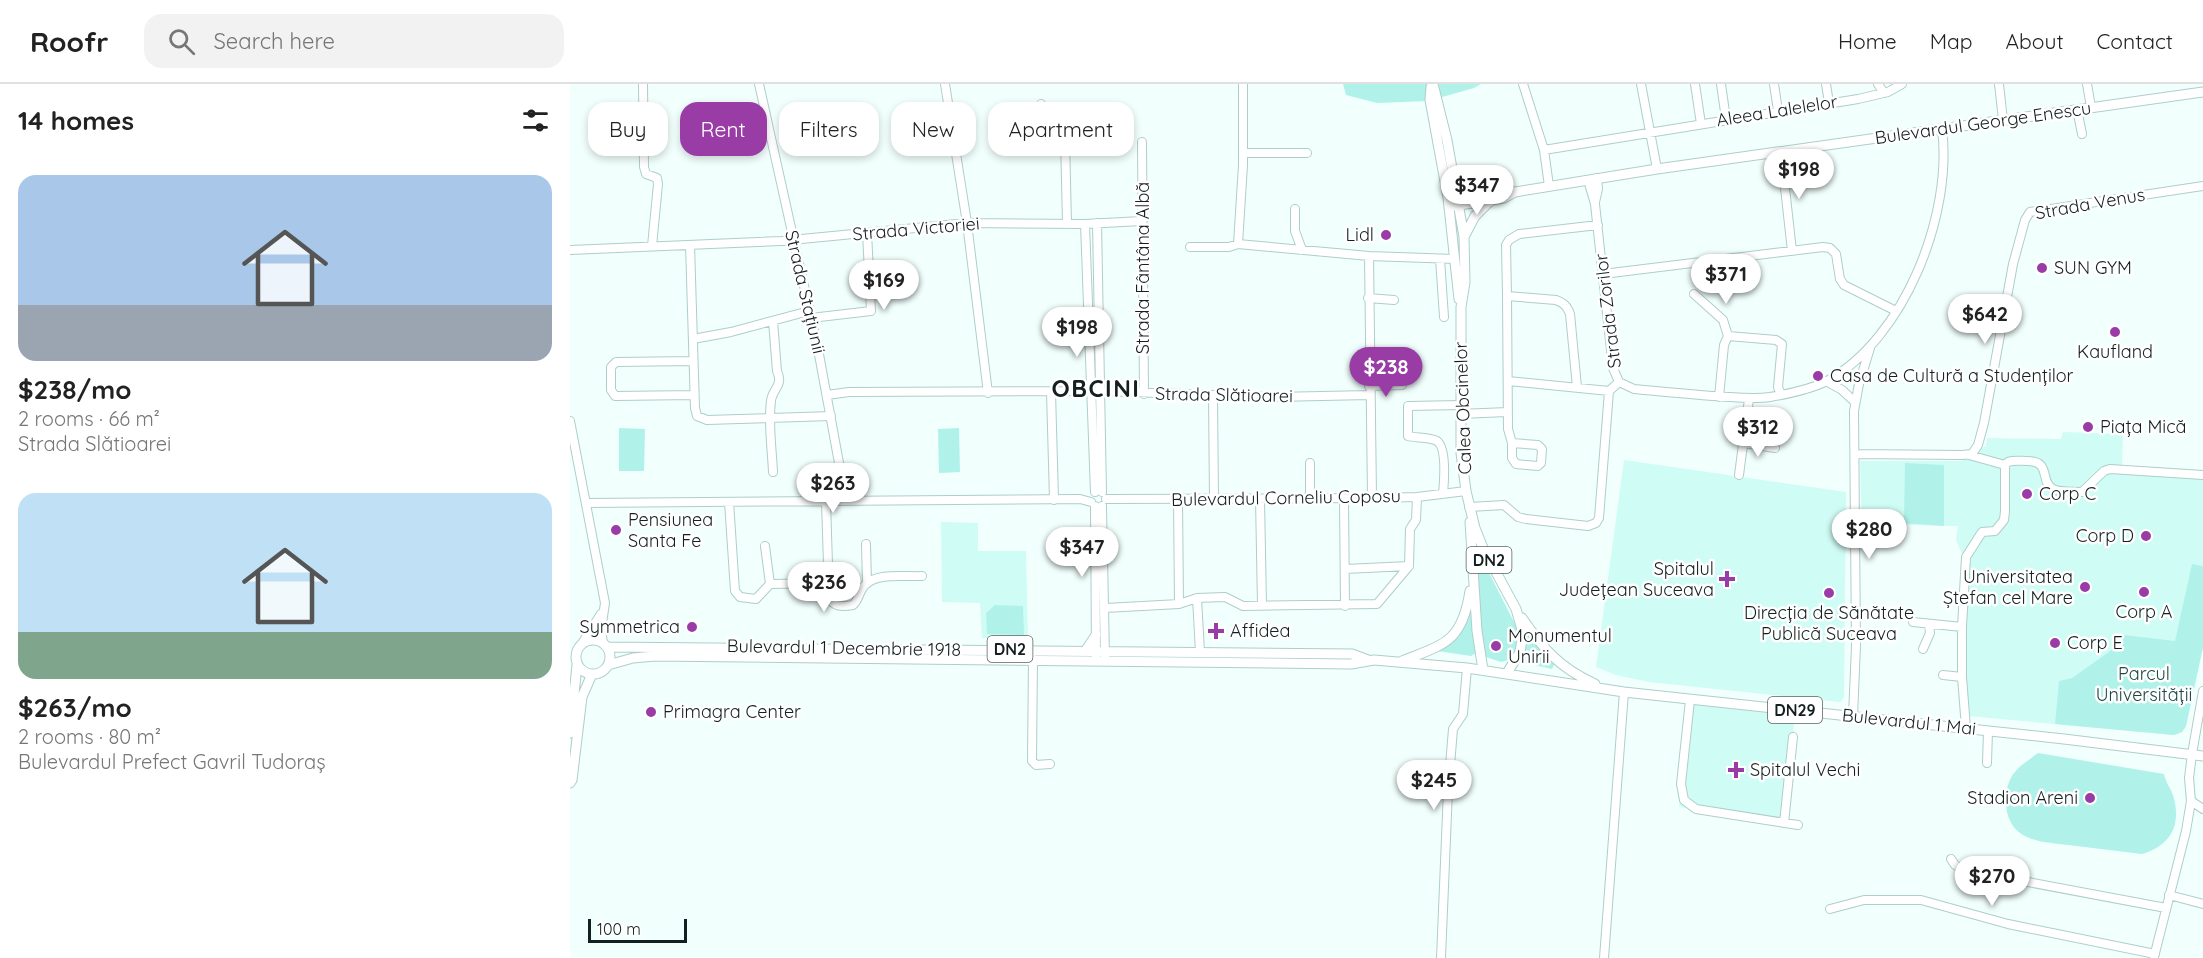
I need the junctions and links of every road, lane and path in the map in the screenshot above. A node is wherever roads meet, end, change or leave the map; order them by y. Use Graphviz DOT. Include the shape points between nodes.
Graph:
graph roads {
  1 [pos="643,84"];
  2 [pos="759,84"];
  3 [pos="945,84"];
  4 [pos="1243,84"];
  5 [pos="1432,84"];
  6 [pos="1523,84"];
  7 [pos="1641,84"];
  8 [pos="1695,84"];
  9 [pos="1721,84"];
  10 [pos="1774,84"];
  11 [pos="1826,84"];
  12 [pos="1878,84"];
  13 [pos="1902,84"];
  14 [pos="2000,84"];
  15 [pos="2087,84"];
  16 [pos="2203,92"];
  17 [pos="1884,93"];
  18 [pos="1829,103"];
  19 [pos="2091,107"];
  20 [pos="2077,109"];
  21 [pos="1778,111"];
  22 [pos="1726,119"];
  23 [pos="2003,120"];
  24 [pos="1701,124"];
  25 [pos="1942,129"];
  26 [pos="1650,132"];
  27 [pos="2082,134"];
  28 [pos="1142,142"];
  29 [pos="1544,150"];
  30 [pos="1780,152"];
  31 [pos="1243,153"];
  32 [pos="1307,153"];
  33 [pos="1065,156"];
  34 [pos="1657,169"];
  35 [pos="1453,170"];
  36 [pos="1593,179"];
  37 [pos="1549,186"];
  38 [pos="2203,186"];
  39 [pos="1491,196"];
  40 [pos="1454,202"];
  41 [pos="1296,209"];
  42 [pos="1142,221"];
  43 [pos="967,223"];
  44 [pos="1097,223"];
  45 [pos="1067,224"];
  46 [pos="1085,224"];
  47 [pos="1598,225"];
  48 [pos="867,233"];
  49 [pos="1464,237"];
  50 [pos="793,240"];
  51 [pos="690,244"];
  52 [pos="1238,244"];
  53 [pos="652,246"];
  54 [pos="1190,247"];
  55 [pos="570,250"];
  56 [pos="1302,250"];
  57 [pos="1792,251"];
  58 [pos="1369,256"];
  59 [pos="1440,259"];
  60 [pos="1455,259"];
  61 [pos="1603,274"];
  62 [pos="1694,294"];
  63 [pos="1507,296"];
  64 [pos="1368,298"];
  65 [pos="1394,300"];
  66 [pos="1461,307"];
  67 [pos="1896,311"];
  68 [pos="810,315"];
  69 [pos="1444,317"];
  70 [pos="773,321"];
  71 [pos="1728,336"];
  72 [pos="693,339"];
  73 [pos="1870,347"];
  74 [pos="693,361"];
  75 [pos="1508,381"];
  76 [pos="1826,381"];
  77 [pos="1619,382"];
  78 [pos="1402,385"];
  79 [pos="1577,387"];
  80 [pos="1370,390"];
  81 [pos="1609,391"];
  82 [pos="1050,392"];
  83 [pos="1091,392"];
  84 [pos="1101,392"];
  85 [pos="988,393"];
  86 [pos="1144,394"];
  87 [pos="694,395"];
  88 [pos="827,395"];
  89 [pos="1213,395"];
  90 [pos="1781,395"];
  91 [pos="1719,397"];
  92 [pos="1749,399"];
  93 [pos="1855,402"];
  94 [pos="1461,410"];
  95 [pos="1507,412"];
  96 [pos="831,416"];
  97 [pos="771,419"];
  98 [pos="570,421"];
  99 [pos="1512,443"];
  100 [pos="1744,443"];
  101 [pos="1775,448"];
  102 [pos="1855,454"];
  103 [pos="1969,455"];
  104 [pos="1310,463"];
  105 [pos="2007,463"];
  106 [pos="773,472"];
  107 [pos="1739,475"];
  108 [pos="2203,475"];
  109 [pos="1466,491"];
  110 [pos="1443,494"];
  111 [pos="1417,497"];
  112 [pos="1372,498"];
  113 [pos="1097,499"];
  114 [pos="1178,499"];
  115 [pos="1260,499"];
  116 [pos="1310,499"];
  117 [pos="1344,499"];
  118 [pos="1054,500"];
  119 [pos="1214,500"];
  120 [pos="826,501"];
  121 [pos="846,501"];
  122 [pos="729,502"];
  123 [pos="586,503"];
  124 [pos="1469,507"];
  125 [pos="866,544"];
  126 [pos="765,546"];
  127 [pos="1409,566"];
  128 [pos="1345,569"];
  129 [pos="922,576"];
  130 [pos="1473,577"];
  131 [pos="828,583"];
  132 [pos="867,583"];
  133 [pos="770,584"];
  134 [pos="604,598"];
  135 [pos="1197,598"];
  136 [pos="1179,604"];
  137 [pos="1262,605"];
  138 [pos="1345,606"];
  139 [pos="1105,608"];
  140 [pos="1516,609"];
  141 [pos="1913,622"];
  142 [pos="1929,624"];
  143 [pos="1962,627"];
  144 [pos="1095,635"];
  145 [pos="578,645"];
  146 [pos="605,645"];
  147 [pos="1923,649"];
  148 [pos="1200,652"];
  149 [pos="1097,654"];
  150 [pos="1033,659"];
  151 [pos="574,660"];
  152 [pos="1368,660"];
  153 [pos="1401,661"];
  154 [pos="608,665"];
  155 [pos="1467,668"];
  156 [pos="1483,669"];
  157 [pos="1507,673"];
  158 [pos="592,674"];
  159 [pos="1943,675"];
  160 [pos="1962,677"];
  161 [pos="1608,690"];
  162 [pos="2203,691"];
  163 [pos="1624,692"];
  164 [pos="1690,700"];
  165 [pos="1853,716"];
  166 [pos="1966,728"];
  167 [pos="1988,731"];
  168 [pos="570,733"];
  169 [pos="1793,737"];
  170 [pos="2192,754"];
  171 [pos="2203,756"];
  172 [pos="1987,763"];
  173 [pos="1050,764"];
  174 [pos="570,783"];
  175 [pos="2191,801"];
  176 [pos="2203,809"];
  177 [pos="1784,823"];
  178 [pos="1798,825"];
  179 [pos="1951,859"];
  180 [pos="2169,895"];
  181 [pos="2203,904"];
  182 [pos="2166,908"];
  183 [pos="1830,909"];
  184 [pos="2155,956"];
  185 [pos="1441,958"];
  186 [pos="1604,958"];
  1 -- 53 [label="street" via="644,166 646,174 657,178 658,184"];
  2 -- 50 [label="street, Strada Stațiunii"];
  3 -- 43 [label="street"];
  4 -- 31 [label="street"];
  5 -- 35 [label="main road, DN2"];
  5 -- 40 [label="main road, DN2" via="1430,100"];
  6 -- 29 [label="street"];
  7 -- 26 [label="street"];
  8 -- 24 [label="street"];
  9 -- 22 [label="street"];
  10 -- 21 [label="street"];
  11 -- 18 [label="street"];
  12 -- 17 [label="street"];
  13 -- 17 [label="street, Aleea Lalelelor"];
  14 -- 23 [label="street"];
  15 -- 19 [label="street"];
  16 -- 19 [label="main road, Bulevardul George Enescu"];
  17 -- 18 [label="street, Aleea Lalelelor"];
  18 -- 21 [label="street, Aleea Lalelelor"];
  19 -- 20 [label="main road, Bulevardul George Enescu"];
  20 -- 23 [label="main road, Bulevardul George Enescu"];
  20 -- 27 [label="street"];
  21 -- 22 [label="street, Aleea Lalelelor"];
  22 -- 24 [label="street, Aleea Lalelelor"];
  23 -- 25 [label="main road, Bulevardul George Enescu"];
  24 -- 26 [label="street, Aleea Lalelelor"];
  25 -- 30 [label="main road, Bulevardul George Enescu"];
  25 -- 67 [label="street, Strada Zorilor" via="1944,172 1938,213 1926,253"];
  26 -- 29 [label="street, Aleea Lalelelor"];
  26 -- 34 [label="street"];
  28 -- 42 [label="street, Strada Fântâna Albă"];
  29 -- 37 [label="street"];
  30 -- 34 [label="main road, Bulevardul George Enescu"];
  30 -- 57 [label="street"];
  31 -- 32 [label="street"];
  31 -- 52 [label="street"];
  33 -- 45 [label="street"];
  34 -- 36 [label="main road, Bulevardul George Enescu"];
  35 -- 39 [label="main road"];
  35 -- 40 [label="main road, DN2"];
  36 -- 37 [label="main road, Bulevardul George Enescu"];
  36 -- 47 [label="street, Strada Zorilor"];
  37 -- 39 [label="main road, Bulevardul George Enescu" via="1504,198"];
  38 -- 103 [label="street, Strada Venus" via="2037,209 2028,214 2013,264 1982,431 1976,450"];
  39 -- 40 [label="main road, Bulevardul George Enescu"];
  39 -- 49 [label="main road"];
  40 -- 49 [label="main road, Calea Obcinelor / DN2"];
  40 -- 60 [label="main road, Calea Obcinelor / DN2"];
  41 -- 56 [label="street" via="1294,231"];
  42 -- 44 [label="street, Strada Victoriei"];
  42 -- 86 [label="street, Strada Fântâna Albă"];
  43 -- 45 [label="street, Strada Victoriei"];
  43 -- 48 [label="street, Strada Victoriei"];
  43 -- 85 [label="street"];
  44 -- 46 [label="street, Strada Victoriei"];
  44 -- 84 [label="street"];
  45 -- 46 [label="street, Strada Victoriei"];
  46 -- 83 [label="street"];
  47 -- 61 [label="street, Strada Zorilor"];
  47 -- 63 [label="street" via="1519,234 1509,240"];
  48 -- 50 [label="street, Strada Victoriei"];
  48 -- 68 [label="street" via="871,311"];
  49 -- 66 [label="main road, Calea Obcinelor / DN2"];
  50 -- 51 [label="street, Strada Victoriei"];
  50 -- 68 [label="street, Strada Stațiunii"];
  51 -- 53 [label="street, Strada Victoriei"];
  51 -- 72 [label="street"];
  52 -- 54 [label="street"];
  52 -- 56 [label="street"];
  53 -- 55 [label="street, Strada Victoriei"];
  56 -- 58 [label="street"];
  57 -- 61 [label="street"];
  57 -- 67 [label="street" via="1823,247 1834,251 1844,285"];
  58 -- 59 [label="street"];
  58 -- 64 [label="street"];
  59 -- 60 [label="street"];
  59 -- 69 [label="street"];
  60 -- 66 [label="main road, Calea Obcinelor / DN2"];
  61 -- 77 [label="street, Strada Zorilor" via="1613,368"];
  62 -- 71 [label="street" via="1723,320"];
  63 -- 75 [label="street"];
  63 -- 79 [label="street" via="1556,300 1567,306"];
  64 -- 65 [label="street"];
  64 -- 80 [label="street"];
  66 -- 94 [label="main road, Calea Obcinelor / DN2"];
  67 -- 73 [label="street, Strada Zorilor"];
  68 -- 70 [label="street"];
  68 -- 88 [label="street, Strada Stațiunii"];
  70 -- 72 [label="street"];
  70 -- 97 [label="street" via="778,388 771,400"];
  71 -- 90 [label="street" via="1776,340 1782,344 1778,387"];
  71 -- 91 [label="street"];
  72 -- 74 [label="street"];
  73 -- 76 [label="street, Strada Zorilor"];
  73 -- 93 [label="street"];
  74 -- 87 [label="street"];
  74 -- 87 [label="street" via="616,362 611,367 611,390 615,396"];
  75 -- 79 [label="street"];
  75 -- 95 [label="street"];
  76 -- 90 [label="street, Strada Zorilor"];
  76 -- 93 [label="street"];
  77 -- 81 [label="street"];
  77 -- 91 [label="street, Strada Zorilor" via="1634,389"];
  78 -- 80 [label="street, Strada Slătioarei"];
  79 -- 81 [label="street"];
  80 -- 89 [label="street, Strada Slătioarei" via="1295,397"];
  80 -- 112 [label="street"];
  81 -- 124 [label="street" via="1596,523 1588,526 1526,519 1498,504"];
  82 -- 83 [label="street, Strada Slătioarei"];
  82 -- 85 [label="street, Strada Slătioarei"];
  82 -- 118 [label="street"];
  83 -- 84 [label="street, Strada Slătioarei"];
  83 -- 113 [label="street"];
  84 -- 86 [label="street, Strada Slătioarei"];
  84 -- 113 [label="street"];
  85 -- 88 [label="street, Strada Slătioarei"];
  86 -- 89 [label="street, Strada Slătioarei"];
  87 -- 97 [label="street" via="695,412 700,418"];
  88 -- 96 [label="street, Strada Stațiunii"];
  89 -- 119 [label="street"];
  90 -- 92 [label="street, Strada Zorilor"];
  91 -- 92 [label="street, Strada Zorilor"];
  92 -- 100 [label="street"];
  93 -- 102 [label="street"];
  94 -- 95 [label="street"];
  94 -- 109 [label="main road, Calea Obcinelor / DN2"];
  94 -- 110 [label="street" via="1408,406 1408,436 1436,440 1441,445"];
  95 -- 99 [label="street"];
  96 -- 97 [label="street"];
  96 -- 121 [label="street, Strada Stațiunii"];
  97 -- 106 [label="street"];
  98 -- 123 [label="street"];
  99 -- 99 [label="street" via="1516,464 1538,466 1542,461 1538,445"];
  100 -- 101 [label="street"];
  100 -- 107 [label="street"];
  102 -- 103 [label="street"];
  102 -- 165 [label="street"];
  103 -- 105 [label="street"];
  104 -- 116 [label="street"];
  105 -- 108 [label="street" via="2039,463 2049,485 2057,491 2082,492 2110,469"];
  105 -- 143 [label="street" via="2004,520 1995,531 1982,532 1966,557"];
  109 -- 110 [label="street, Bulevardul Corneliu Coposu"];
  109 -- 124 [label="main road, Calea Obcinelor / DN2"];
  110 -- 111 [label="street, Bulevardul Corneliu Coposu"];
  111 -- 112 [label="street, Bulevardul Corneliu Coposu"];
  111 -- 127 [label="street" via="1416,520 1410,529"];
  112 -- 117 [label="street, Bulevardul Corneliu Coposu"];
  113 -- 114 [label="street, Bulevardul Corneliu Coposu"];
  113 -- 118 [label="street, Bulevardul Corneliu Coposu"];
  113 -- 139 [label="street"];
  113 -- 144 [label="street"];
  114 -- 119 [label="street, Bulevardul Corneliu Coposu"];
  114 -- 136 [label="street"];
  115 -- 116 [label="street, Bulevardul Corneliu Coposu"];
  115 -- 119 [label="street, Bulevardul Corneliu Coposu"];
  115 -- 137 [label="street"];
  116 -- 117 [label="street, Bulevardul Corneliu Coposu"];
  117 -- 128 [label="street"];
  118 -- 121 [label="street, Bulevardul Corneliu Coposu"];
  120 -- 121 [label="street, Bulevardul Corneliu Coposu"];
  120 -- 122 [label="street, Bulevardul Corneliu Coposu"];
  120 -- 131 [label="street"];
  122 -- 123 [label="street, Bulevardul Corneliu Coposu"];
  122 -- 133 [label="street" via="735,591 745,599 756,599"];
  123 -- 134 [label="street"];
  124 -- 130 [label="main road, Calea Obcinelor / DN2"];
  124 -- 140 [label="main road, Calea Obcinelor / DN2" via="1483,548"];
  125 -- 132 [label="street"];
  126 -- 133 [label="street"];
  127 -- 128 [label="street"];
  127 -- 138 [label="street" via="1377,604"];
  128 -- 138 [label="street"];
  129 -- 132 [label="street" via="880,577"];
  130 -- 153 [label="main road, DN2" via="1465,617 1453,637"];
  130 -- 156 [label="main road, Calea Obcinelor / DN2"];
  131 -- 132 [label="street" via="831,603 849,606 857,601"];
  131 -- 133 [label="street"];
  134 -- 145 [label="street" via="598,620"];
  134 -- 146 [label="street" via="606,610 601,630"];
  135 -- 136 [label="street"];
  135 -- 137 [label="street" via="1225,597 1238,605"];
  135 -- 148 [label="street"];
  136 -- 139 [label="street"];
  137 -- 138 [label="street"];
  139 -- 149 [label="street"];
  140 -- 157 [label="main road, Calea Obcinelor / DN2" via="1523,633 1522,646"];
  140 -- 161 [label="main road, DN29" via="1558,663"];
  141 -- 142 [label="street"];
  142 -- 143 [label="street"];
  142 -- 147 [label="street" via="1930,633"];
  143 -- 160 [label="street"];
  144 -- 149 [label="main road"];
  145 -- 146 [label="main road, DN2" via="594,640"];
  145 -- 151 [label="main road"];
  146 -- 149 [label="main road, Bulevardul 1 Decembrie 1918 / DN2"];
  146 -- 154 [label="main road" via="610,656"];
  148 -- 149 [label="main road, Bulevardul 1 Decembrie 1918 / DN2"];
  148 -- 152 [label="main road, Bulevardul 1 Decembrie 1918 / DN2" via="1352,654"];
  149 -- 150 [label="main road, Bulevardul 1 Decembrie 1918 / DN2"];
  149 -- 152 [label="main road, Bulevardul 1 Decembrie 1918 / DN2" via="1351,664"];
  150 -- 154 [label="main road, Bulevardul 1 Decembrie 1918 / DN2" via="655,656"];
  150 -- 173 [label="street" via="1032,761 1036,765"];
  151 -- 158 [label="main road" via="581,670"];
  151 -- 168 [label="main road"];
  152 -- 153 [label="main road, Bulevardul 1 Decembrie 1918 / DN2"];
  153 -- 155 [label="main road, Bulevardul 1 Mai / DN2"];
  154 -- 158 [label="main road, DN2"];
  155 -- 156 [label="main road, Bulevardul 1 Mai / DN2"];
  155 -- 185 [label="street" via="1463,714 1453,729"];
  156 -- 157 [label="main road, Bulevardul 1 Mai / DN2"];
  157 -- 161 [label="main road, Bulevardul 1 Mai / DN29"];
  158 -- 174 [label="main road" via="582,697"];
  159 -- 160 [label="street"];
  160 -- 166 [label="street"];
  161 -- 163 [label="main road, Bulevardul 1 Mai / DN29"];
  162 -- 170 [label="street"];
  163 -- 164 [label="main road, Bulevardul 1 Mai / DN29"];
  163 -- 186 [label="street"];
  164 -- 165 [label="main road, Bulevardul 1 Mai / DN29"];
  164 -- 177 [label="street" via="1681,784 1684,800 1696,809"];
  165 -- 166 [label="main road, Bulevardul 1 Mai / DN29"];
  166 -- 167 [label="main road, Bulevardul 1 Mai / DN29"];
  167 -- 170 [label="main road, Bulevardul 1 Mai / DN29"];
  167 -- 172 [label="street"];
  169 -- 177 [label="street"];
  170 -- 171 [label="main road, Bulevardul 1 Mai / DN29"];
  170 -- 175 [label="street"];
  175 -- 176 [label="street"];
  175 -- 180 [label="street"];
  177 -- 178 [label="street"];
  179 -- 182 [label="street" via="1964,870"];
  180 -- 181 [label="street"];
  180 -- 182 [label="street"];
  182 -- 184 [label="street"];
  183 -- 184 [label="street" via="1864,900 1921,900 2008,924"];
}
